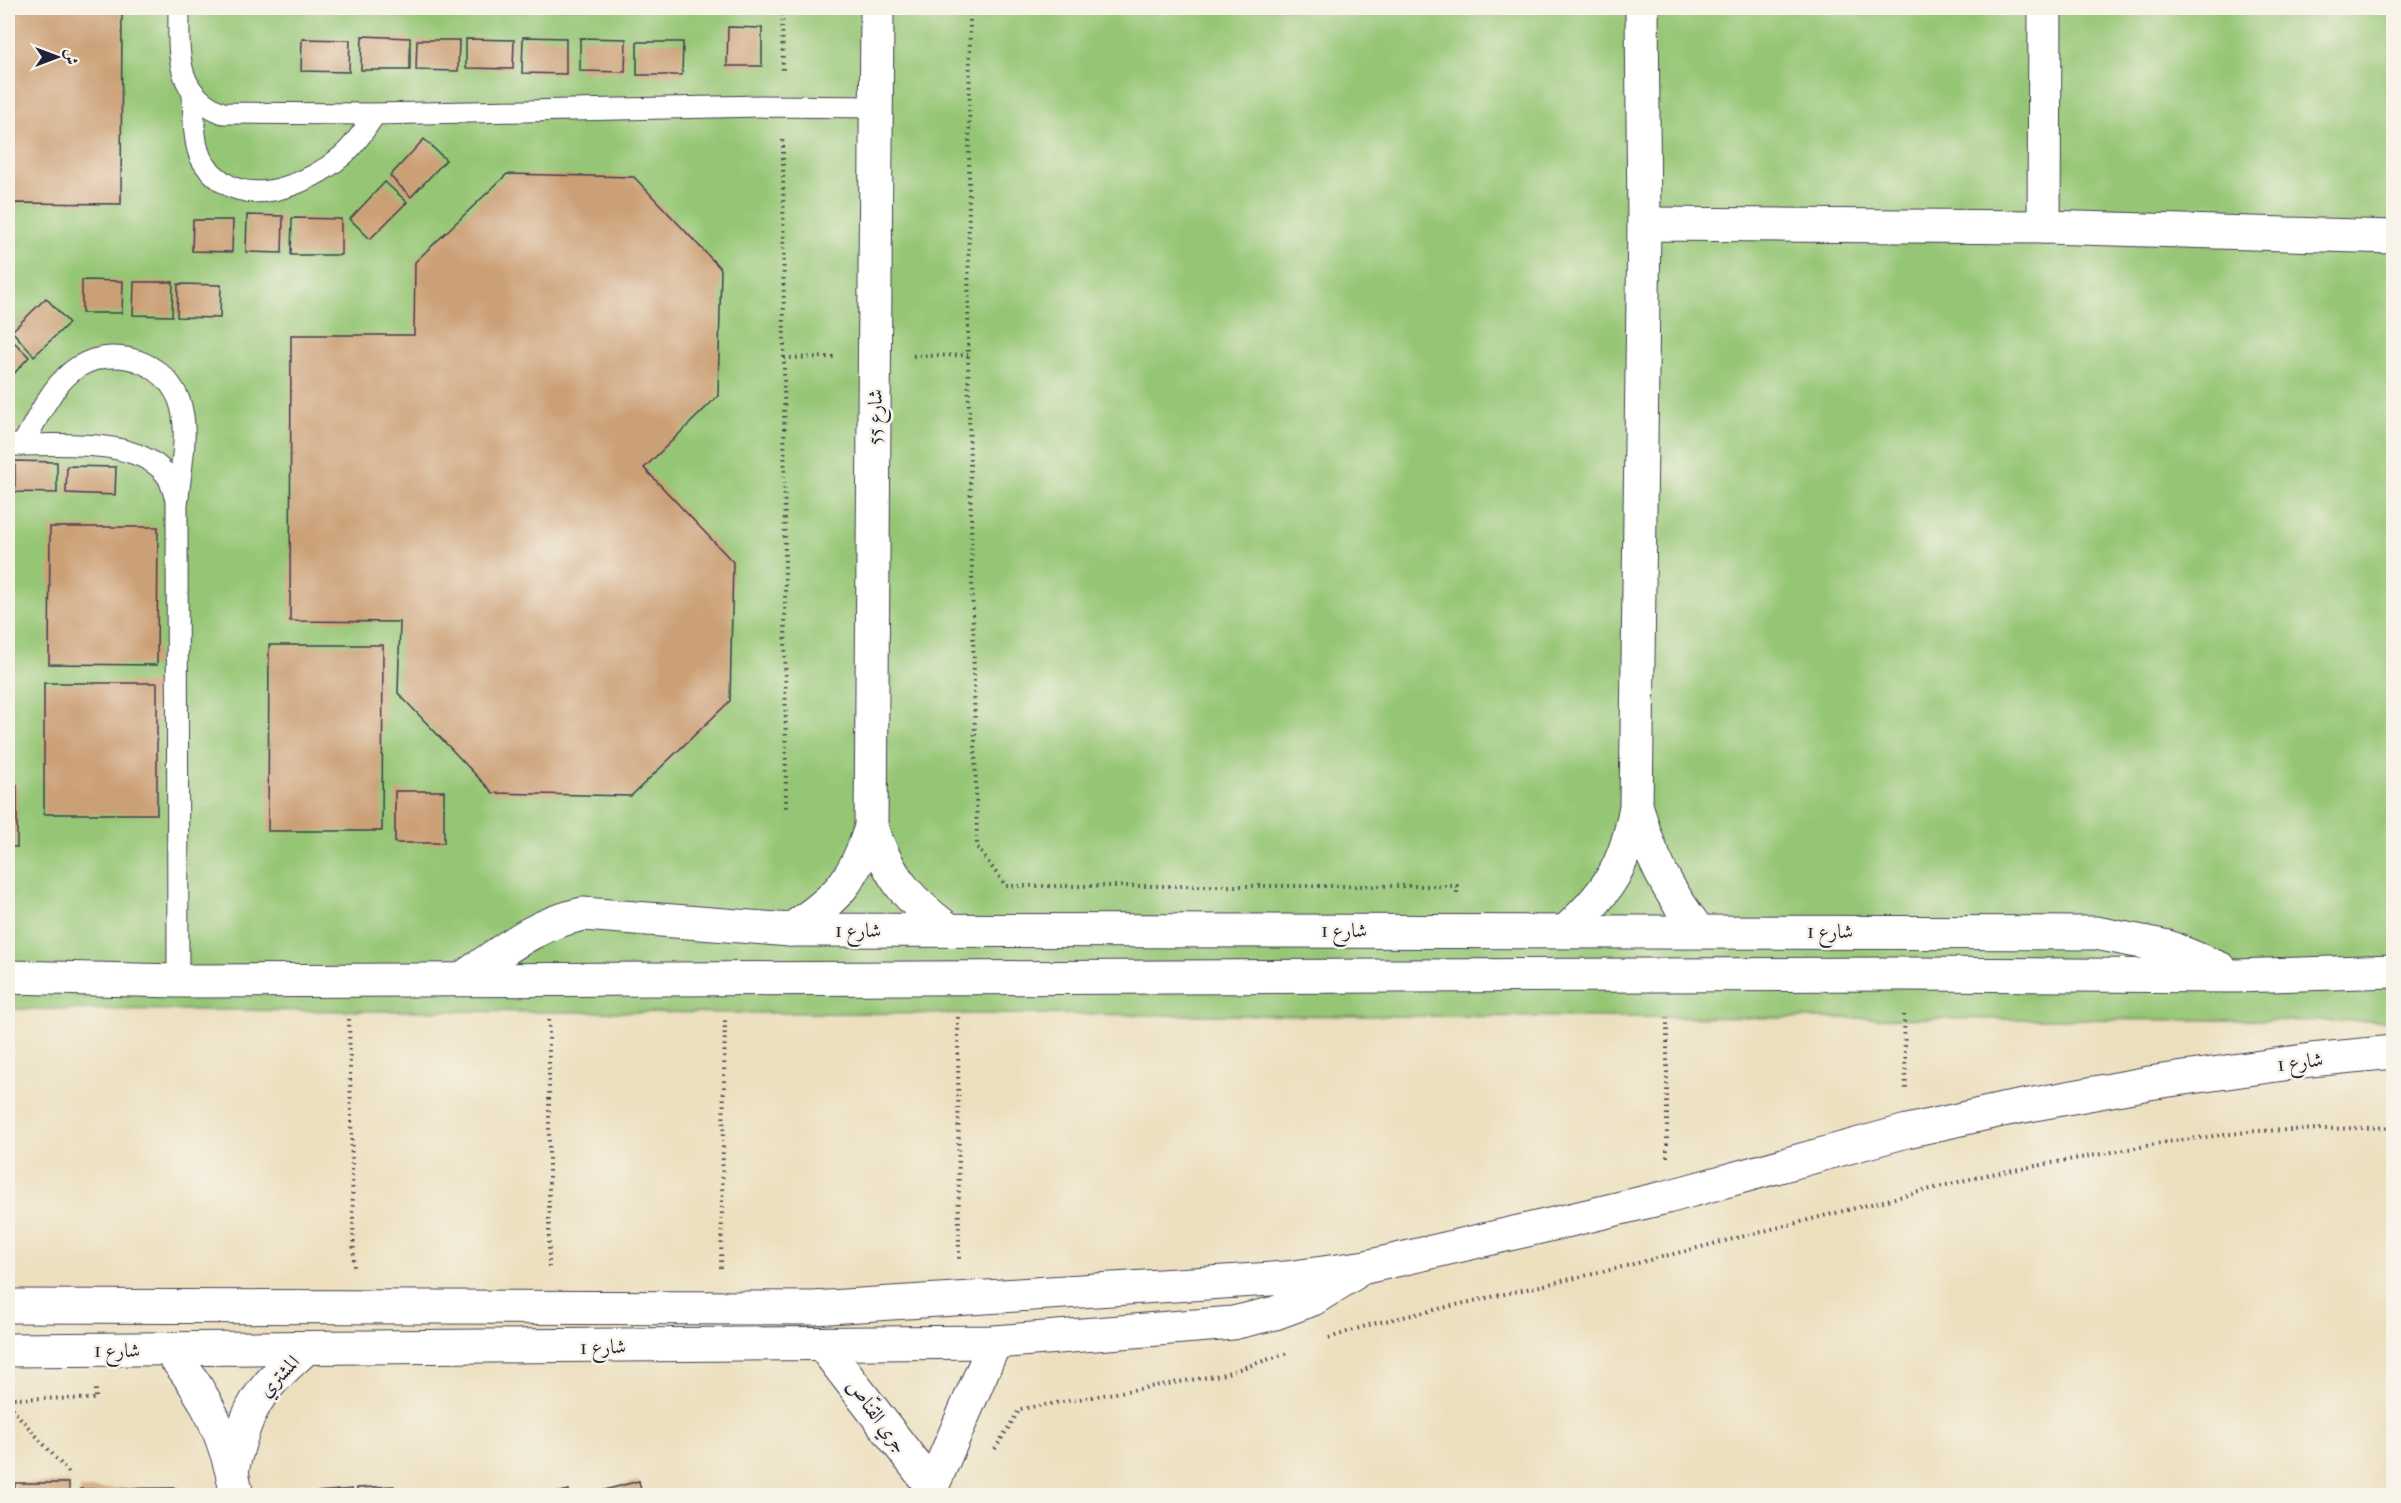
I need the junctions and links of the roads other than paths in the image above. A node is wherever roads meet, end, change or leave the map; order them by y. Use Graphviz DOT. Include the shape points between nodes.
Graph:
graph roads {
  1 [pos="179,8"];
  2 [pos="877,8"];
  3 [pos="1642,8"];
  4 [pos="2045,8"];
  5 [pos="193,95"];
  6 [pos="878,107"];
  7 [pos="375,114"];
  8 [pos="1644,225"];
  9 [pos="2044,227"];
  10 [pos="2394,237"];
  11 [pos="15,445"];
  12 [pos="177,503"];
  13 [pos="1636,806"];
  14 [pos="871,827"];
  15 [pos="948,929"];
  16 [pos="790,930"];
  17 [pos="1567,930"];
  18 [pos="1698,930"];
  19 [pos="2394,971"];
  20 [pos="2236,976"];
  21 [pos="8,977"];
  22 [pos="464,978"];
  23 [pos="178,981"];
  24 [pos="2394,1052"];
  25 [pos="1366,1267"];
  26 [pos="8,1306"];
  27 [pos="995,1342"];
  28 [pos="822,1344"];
  29 [pos="8,1350"];
  30 [pos="169,1350"];
  31 [pos="304,1350"];
  32 [pos="234,1483"];
  33 [pos="933,1492"];
  1 -- 5 [label="lane" via="181,69"];
  2 -- 6 [label="street, شارع 55"];
  3 -- 8 [label="street"];
  4 -- 9 [label="street"];
  5 -- 7 [label="lane" via="207,107 223,113"];
  5 -- 7 [label="lane" via="198,152 211,173 232,188 256,193 319,172 341,157"];
  6 -- 7 [label="lane"];
  6 -- 14 [label="street, شارع 55"];
  8 -- 9 [label="street"];
  8 -- 13 [label="street"];
  9 -- 10 [label="street"];
  11 -- 12 [label="lane" via="120,448 145,458 166,473"];
  11 -- 12 [label="lane" via="57,387 77,368 102,357 130,358 155,368 174,389 183,415"];
  12 -- 23 [label="lane"];
  13 -- 17 [label="street" via="1630,842 1615,876 1594,905"];
  13 -- 18 [label="street" via="1659,872"];
  14 -- 15 [label="street, شارع 55" via="899,886"];
  14 -- 16 [label="street, شارع 55" via="846,884 824,907"];
  15 -- 16 [label="street, شارع 1"];
  15 -- 17 [label="street, شارع 1"];
  16 -- 22 [label="street, شارع 1" via="583,914 535,929"];
  17 -- 18 [label="street, شارع 1"];
  18 -- 20 [label="street, شارع 1" via="2096,933 2168,947"];
  19 -- 20 [label="street, شارع 1"];
  20 -- 22 [label="street, شارع 1"];
  21 -- 23 [label="street, شارع 1"];
  22 -- 23 [label="street, شارع 1"];
  24 -- 25 [label="street, شارع 1" via="2149,1083 2002,1110 1907,1131 1667,1197"];
  25 -- 26 [label="street, شارع 1" via="1286,1278 813,1308"];
  25 -- 27 [label="street, شارع 1" via="1313,1299 1233,1323"];
  27 -- 28 [label="street, شارع 1"];
  27 -- 33 [label="street, جري القنّاص"];
  28 -- 31 [label="street, شارع 1"];
  28 -- 33 [label="street, جري القنّاص"];
  29 -- 30 [label="street, شارع 1"];
  30 -- 31 [label="street, شارع 1"];
  30 -- 32 [label="street, المشتري" via="209,1406"];
  31 -- 32 [label="street, المشتري" via="268,1382 255,1401 244,1423"];
}
